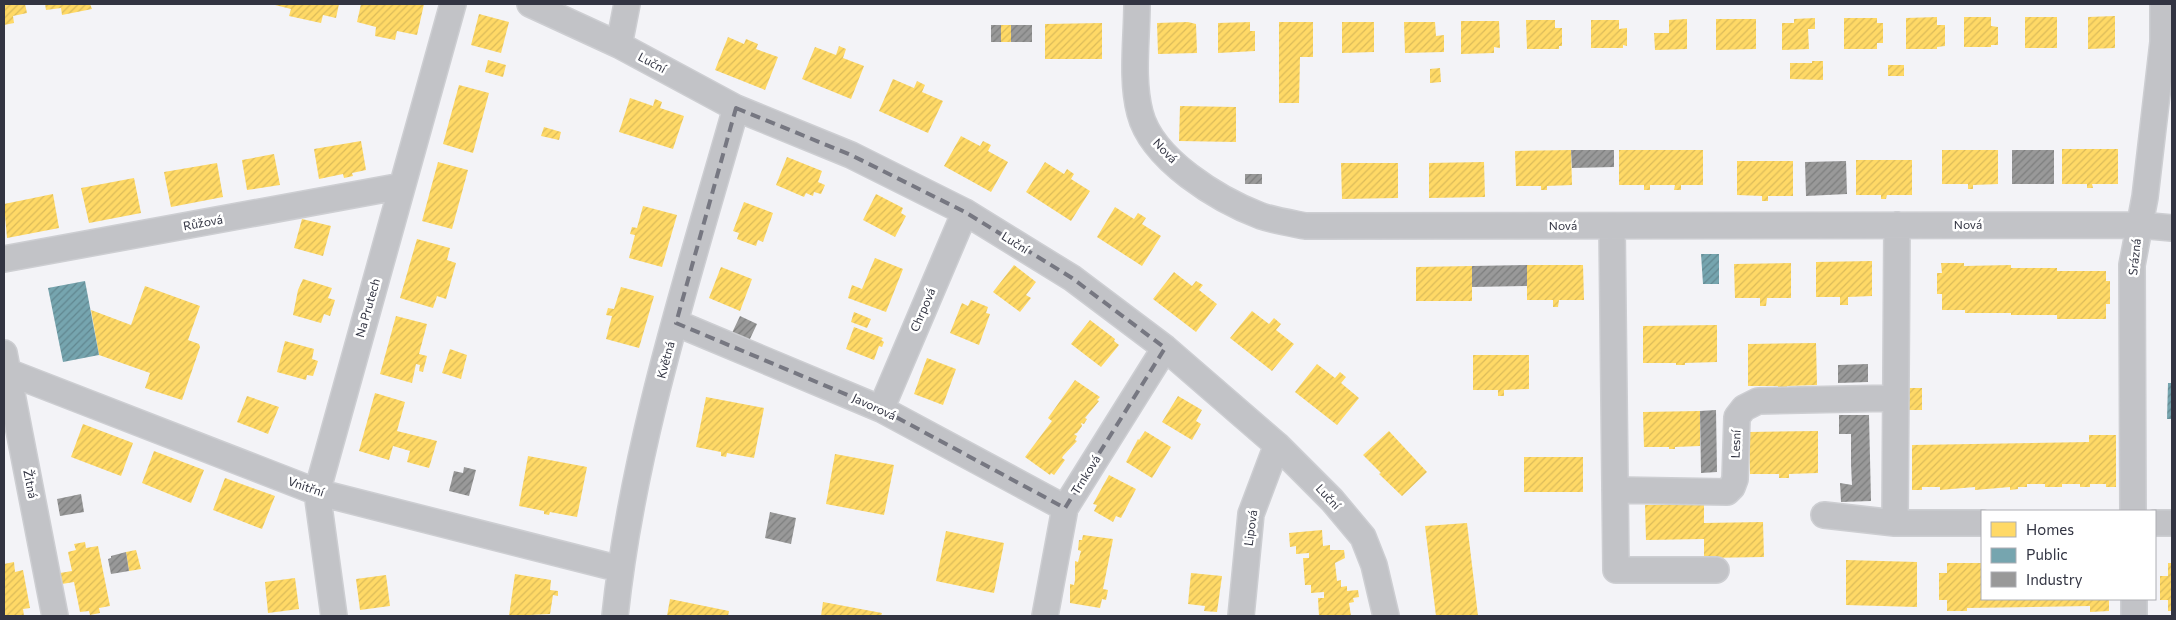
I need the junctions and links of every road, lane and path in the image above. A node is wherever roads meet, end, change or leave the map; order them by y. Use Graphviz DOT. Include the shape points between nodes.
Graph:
graph roads {
  1 [pos="453,4"];
  2 [pos="530,4"];
  3 [pos="627,4"];
  4 [pos="1137,4"];
  5 [pos="2163,4"];
  6 [pos="619,45"];
  7 [pos="736,108"];
  8 [pos="402,186"];
  9 [pos="965,212"];
  10 [pos="1897,225"];
  11 [pos="2139,225"];
  12 [pos="1612,226"];
  13 [pos="2172,228"];
  14 [pos="4,259"];
  15 [pos="676,323"];
  16 [pos="1165,348"];
  17 [pos="5,366"];
  18 [pos="1896,398"];
  19 [pos="881,409"];
  20 [pos="1277,445"];
  21 [pos="1615,490"];
  22 [pos="317,492"];
  23 [pos="1065,508"];
  24 [pos="2133,510"];
  25 [pos="1824,515"];
  26 [pos="1895,523"];
  27 [pos="1981,523"];
  28 [pos="2156,523"];
  29 [pos="2172,523"];
  30 [pos="620,569"];
  31 [pos="1716,570"];
  32 [pos="2134,600"];
  33 [pos="55,616"];
  34 [pos="334,616"];
  35 [pos="615,616"];
  36 [pos="1044,616"];
  37 [pos="1241,616"];
  38 [pos="1386,616"];
  39 [pos="2134,616"];
  1 -- 8 [label="street, Na Prutech"];
  2 -- 6 [label="street, Luční"];
  3 -- 6 [label="street"];
  4 -- 12 [label="street, Nová" via="1136,94 1146,129 1164,153 1234,204 1281,222 1306,226"];
  5 -- 11 [label="street, Srázná" via="2164,42"];
  6 -- 7 [label="street, Luční"];
  7 -- 9 [label="street, Luční" via="851,155"];
  7 -- 15 [label="street, Květná"];
  8 -- 14 [label="street, Růžová"];
  8 -- 22 [label="street, Na Prutech"];
  9 -- 16 [label="street, Luční" via="1072,278"];
  9 -- 19 [label="street, Chrpová"];
  10 -- 11 [label="street, Nová"];
  10 -- 12 [label="street, Nová"];
  10 -- 18 [label="street"];
  11 -- 13 [label="street, Nová"];
  11 -- 24 [label="street, Srázná" via="2132,265"];
  12 -- 21 [label="street"];
  15 -- 19 [label="street, Javorová"];
  15 -- 30 [label="street, Květná" via="652,413"];
  16 -- 20 [label="street, Luční"];
  16 -- 23 [label="street, Trnková"];
  17 -- 22 [label="street, Vnitřní"];
  17 -- 33 [label="street, Žitná"];
  18 -- 21 [label="street, Lesní" via="1758,401 1744,408 1736,417 1735,479 1727,492"];
  18 -- 26 [label="street"];
  19 -- 23 [label="street, Javorová"];
  20 -- 37 [label="street, Lipová" via="1251,514"];
  20 -- 38 [label="street, Luční" via="1332,500 1363,537 1374,565"];
  21 -- 31 [label="street" via="1616,570"];
  22 -- 30 [label="street, Vnitřní"];
  22 -- 34 [label="street, Na Prutech"];
  23 -- 36 [label="street, Trnková"];
  25 -- 26 [label="street"];
  26 -- 27 [label="street"];
  28 -- 29 [label="street"];
  30 -- 35 [label="street, Květná"];
  32 -- 39 [label="street"];
}
